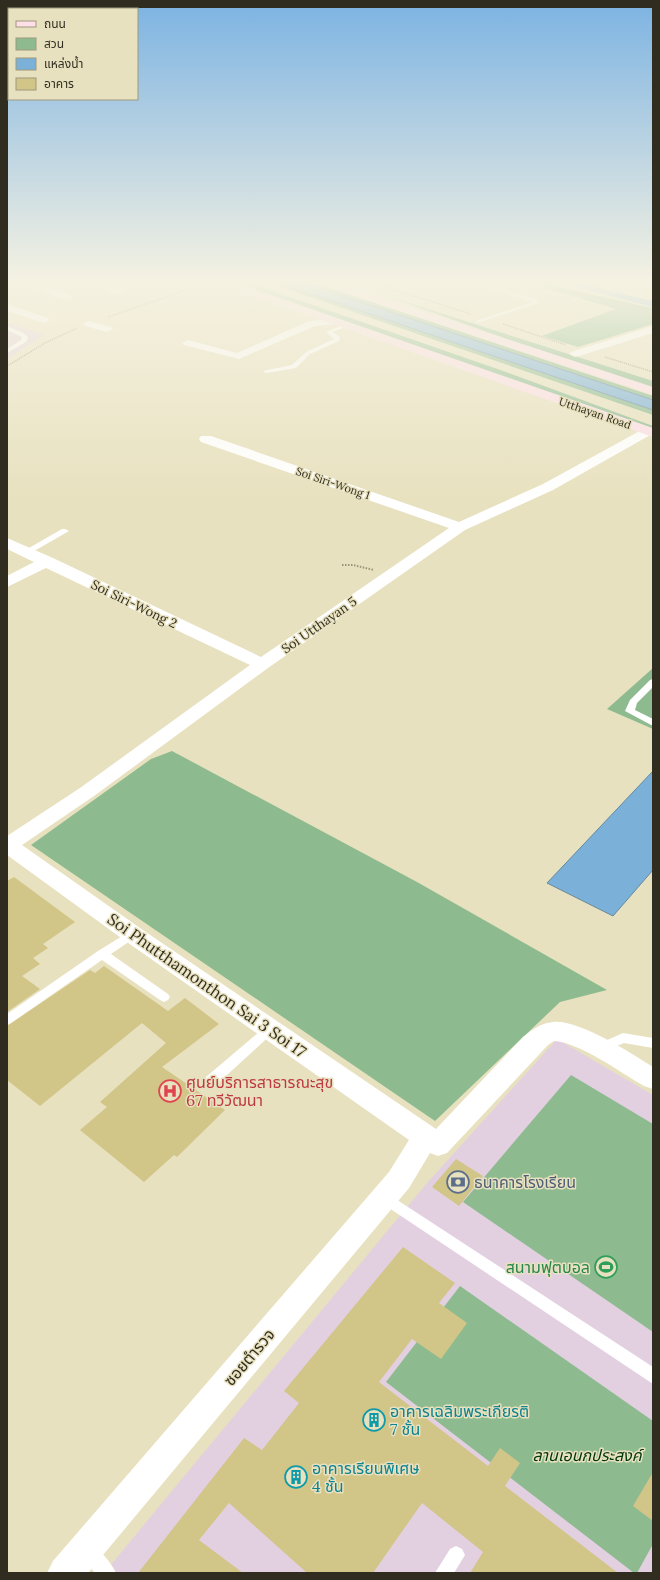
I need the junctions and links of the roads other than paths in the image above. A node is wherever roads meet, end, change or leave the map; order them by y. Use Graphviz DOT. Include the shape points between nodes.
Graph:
graph roads {
  1 [pos="230,355"];
  2 [pos="243,355"];
  3 [pos="306,355"];
  4 [pos="430,355"];
  5 [pos="467,355"];
  6 [pos="543,355"];
  7 [pos="587,355"];
  8 [pos="266,371"];
  9 [pos="653,379"];
  10 [pos="653,391"];
  11 [pos="595,399"];
  12 [pos="640,415"];
  13 [pos="651,429"];
  14 [pos="206,439"];
  15 [pos="460,527"];
  16 [pos="65,531"];
  17 [pos="7,543"];
  18 [pos="26,552"];
  19 [pos="47,561"];
  20 [pos="7,582"];
  21 [pos="262,664"];
  22 [pos="653,682"];
  23 [pos="653,723"];
  24 [pos="7,845"];
  25 [pos="132,934"];
  26 [pos="102,954"];
  27 [pos="164,997"];
  28 [pos="7,1020"];
  29 [pos="270,1029"];
  30 [pos="653,1043"];
  31 [pos="598,1048"];
  32 [pos="653,1079"];
  33 [pos="211,1081"];
  34 [pos="426,1136"];
  35 [pos="384,1198"];
  36 [pos="653,1376"];
  37 [pos="86,1549"];
  38 [pos="456,1555"];
  39 [pos="65,1573"];
  40 [pos="107,1573"];
  41 [pos="444,1573"];
  1 -- 2 [label="street"];
  3 -- 8 [label="lane" via="294,367"];
  4 -- 13 [label="main road, Utthayan Road"];
  5 -- 11 [label="main road, Utthayan Road"];
  6 -- 10 [label="main road"];
  7 -- 9 [label="main road"];
  12 -- 13 [label="main road"];
  13 -- 15 [label="street, Soi Utthayan 5" via="548,487"];
  14 -- 15 [label="street, Soi Siri-Wong 1"];
  15 -- 21 [label="street, Soi Utthayan 5"];
  16 -- 18 [label="lane"];
  17 -- 18 [label="street, Soi Siri-Wong 2"];
  18 -- 19 [label="street, Soi Siri-Wong 2"];
  19 -- 20 [label="street"];
  19 -- 21 [label="street, Soi Siri-Wong 2" via="159,617"];
  21 -- 24 [label="street, Soi Utthayan 5" via="87,792"];
  22 -- 23 [label="lane" via="633,702 630,711"];
  24 -- 25 [label="street, Soi Phutthamonthon Sai 3 Soi 17"];
  25 -- 26 [label="lane"];
  25 -- 29 [label="street, Soi Phutthamonthon Sai 3 Soi 17"];
  26 -- 27 [label="lane"];
  26 -- 28 [label="lane"];
  29 -- 33 [label="lane"];
  29 -- 34 [label="street, Soi Phutthamonthon Sai 3 Soi 17"];
  30 -- 31 [label="lane" via="623,1038"];
  31 -- 32 [label="street, Soi Phutthamonthon Sai 3 Soi 17"];
  31 -- 34 [label="street, Soi Phutthamonthon Sai 3 Soi 17" via="567,1033 554,1030 542,1035 438,1145"];
  34 -- 35 [label="street, ซอยตำรวจ" via="400,1180"];
  35 -- 36 [label="lane"];
  35 -- 37 [label="street, ซอยตำรวจ"];
  37 -- 39 [label="street, ซอยตำรวจ"];
  37 -- 40 [label="lane"];
  38 -- 41 [label="lane"];
}
